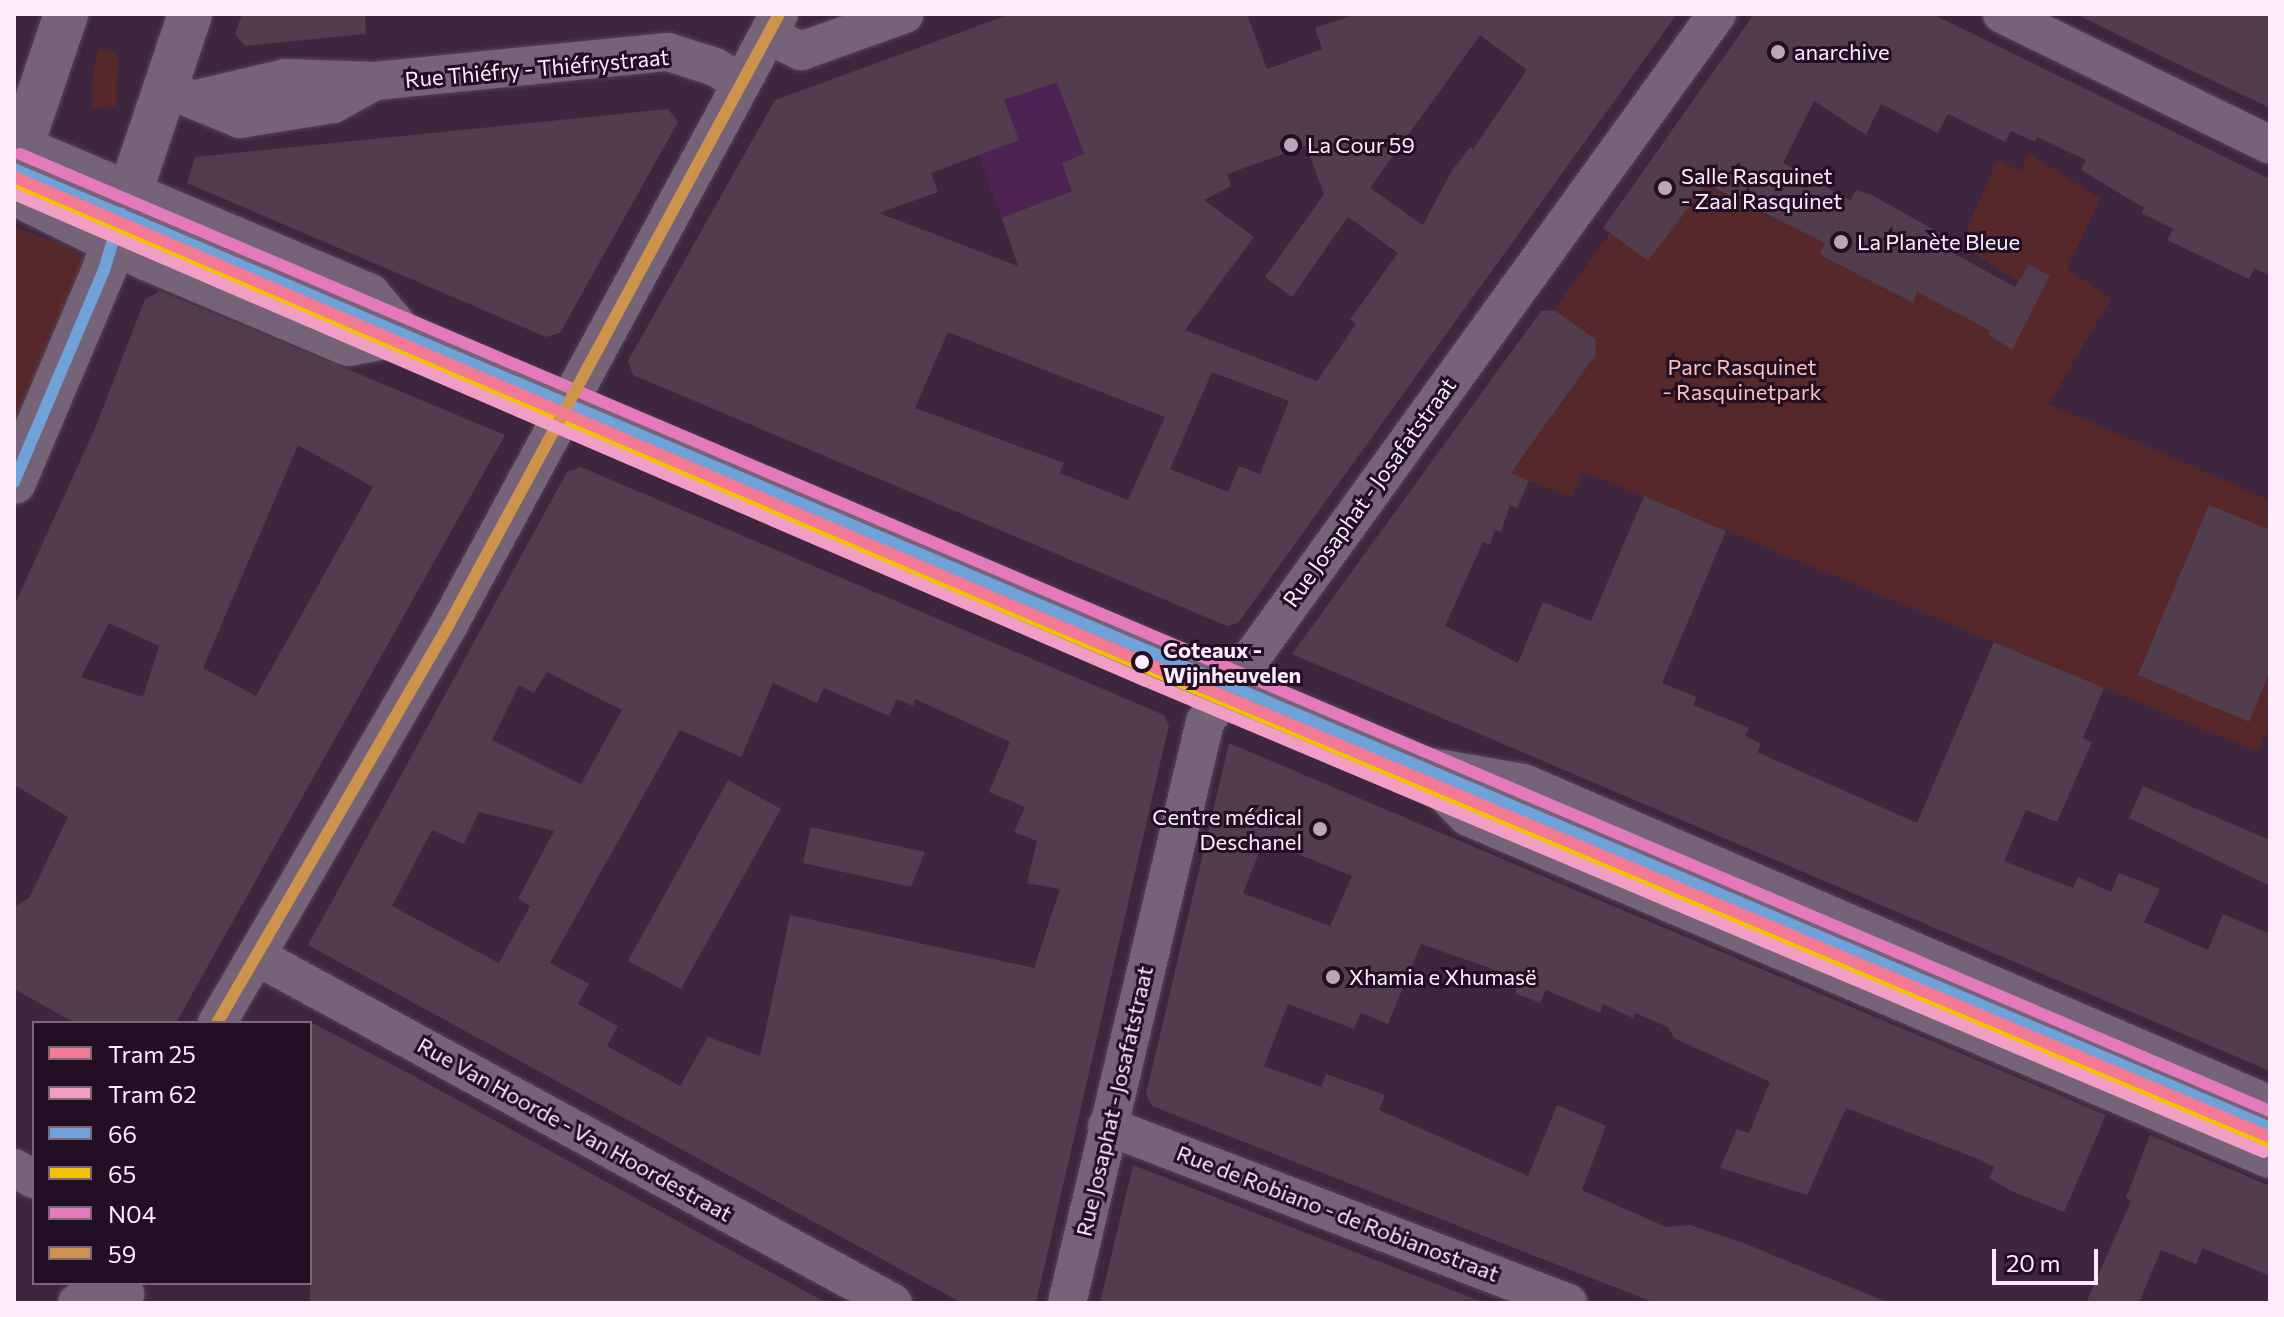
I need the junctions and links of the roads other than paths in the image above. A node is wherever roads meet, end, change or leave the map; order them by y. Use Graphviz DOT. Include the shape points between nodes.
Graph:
graph roads {
  1 [pos="66,14"];
  2 [pos="190,14"];
  3 [pos="905,14"];
  4 [pos="1717,14"];
  5 [pos="2002,14"];
  6 [pos="774,25"];
  7 [pos="742,83"];
  8 [pos="181,94"];
  9 [pos="2270,145"];
  10 [pos="16,154"];
  11 [pos="14,193"];
  12 [pos="129,193"];
  13 [pos="112,239"];
  14 [pos="401,334"];
  15 [pos="564,404"];
  16 [pos="14,482"];
  17 [pos="1231,685"];
  18 [pos="1425,769"];
  19 [pos="256,956"];
  20 [pos="218,1021"];
  21 [pos="2270,1108"];
  22 [pos="1107,1126"];
  23 [pos="2270,1156"];
  24 [pos="14,1168"];
  25 [pos="32,1178"];
  26 [pos="125,1293"];
  27 [pos="77,1303"];
  28 [pos="893,1303"];
  29 [pos="1067,1303"];
  30 [pos="1568,1303"];
  1 -- 10 [label="street"];
  2 -- 8 [label="street"];
  3 -- 6 [label="street" via="801,51"];
  4 -- 17 [label="street, Rue Josaphat - Josafatstraat"];
  5 -- 9 [label="street"];
  6 -- 7 [label="street"];
  7 -- 8 [label="street, Rue Thiéfry - Thiéfrystraat" via="715,67 668,52 375,81 333,104 283,116 240,119"];
  7 -- 15 [label="street"];
  8 -- 12 [label="street"];
  10 -- 12 [label="street"];
  11 -- 13 [label="street"];
  12 -- 13 [label="street"];
  12 -- 14 [label="street" via="369,296"];
  13 -- 14 [label="street" via="349,344"];
  13 -- 16 [label="street"];
  14 -- 15 [label="street"];
  15 -- 17 [label="street"];
  15 -- 19 [label="street" via="448,626"];
  17 -- 18 [label="street"];
  17 -- 22 [label="street, Rue Josaphat - Josafatstraat" via="1198,741"];
  18 -- 21 [label="street" via="1523,786"];
  18 -- 23 [label="street" via="1469,814"];
  19 -- 20 [label="street"];
  19 -- 28 [label="street, Rue Van Hoorde - Van Hoordestraat"];
  22 -- 29 [label="street, Rue Josaphat - Josafatstraat"];
  22 -- 30 [label="street, Rue de Robiano - de Robianostraat"];
  24 -- 25 [label="street"];
  26 -- 27 [label="street"];
}
